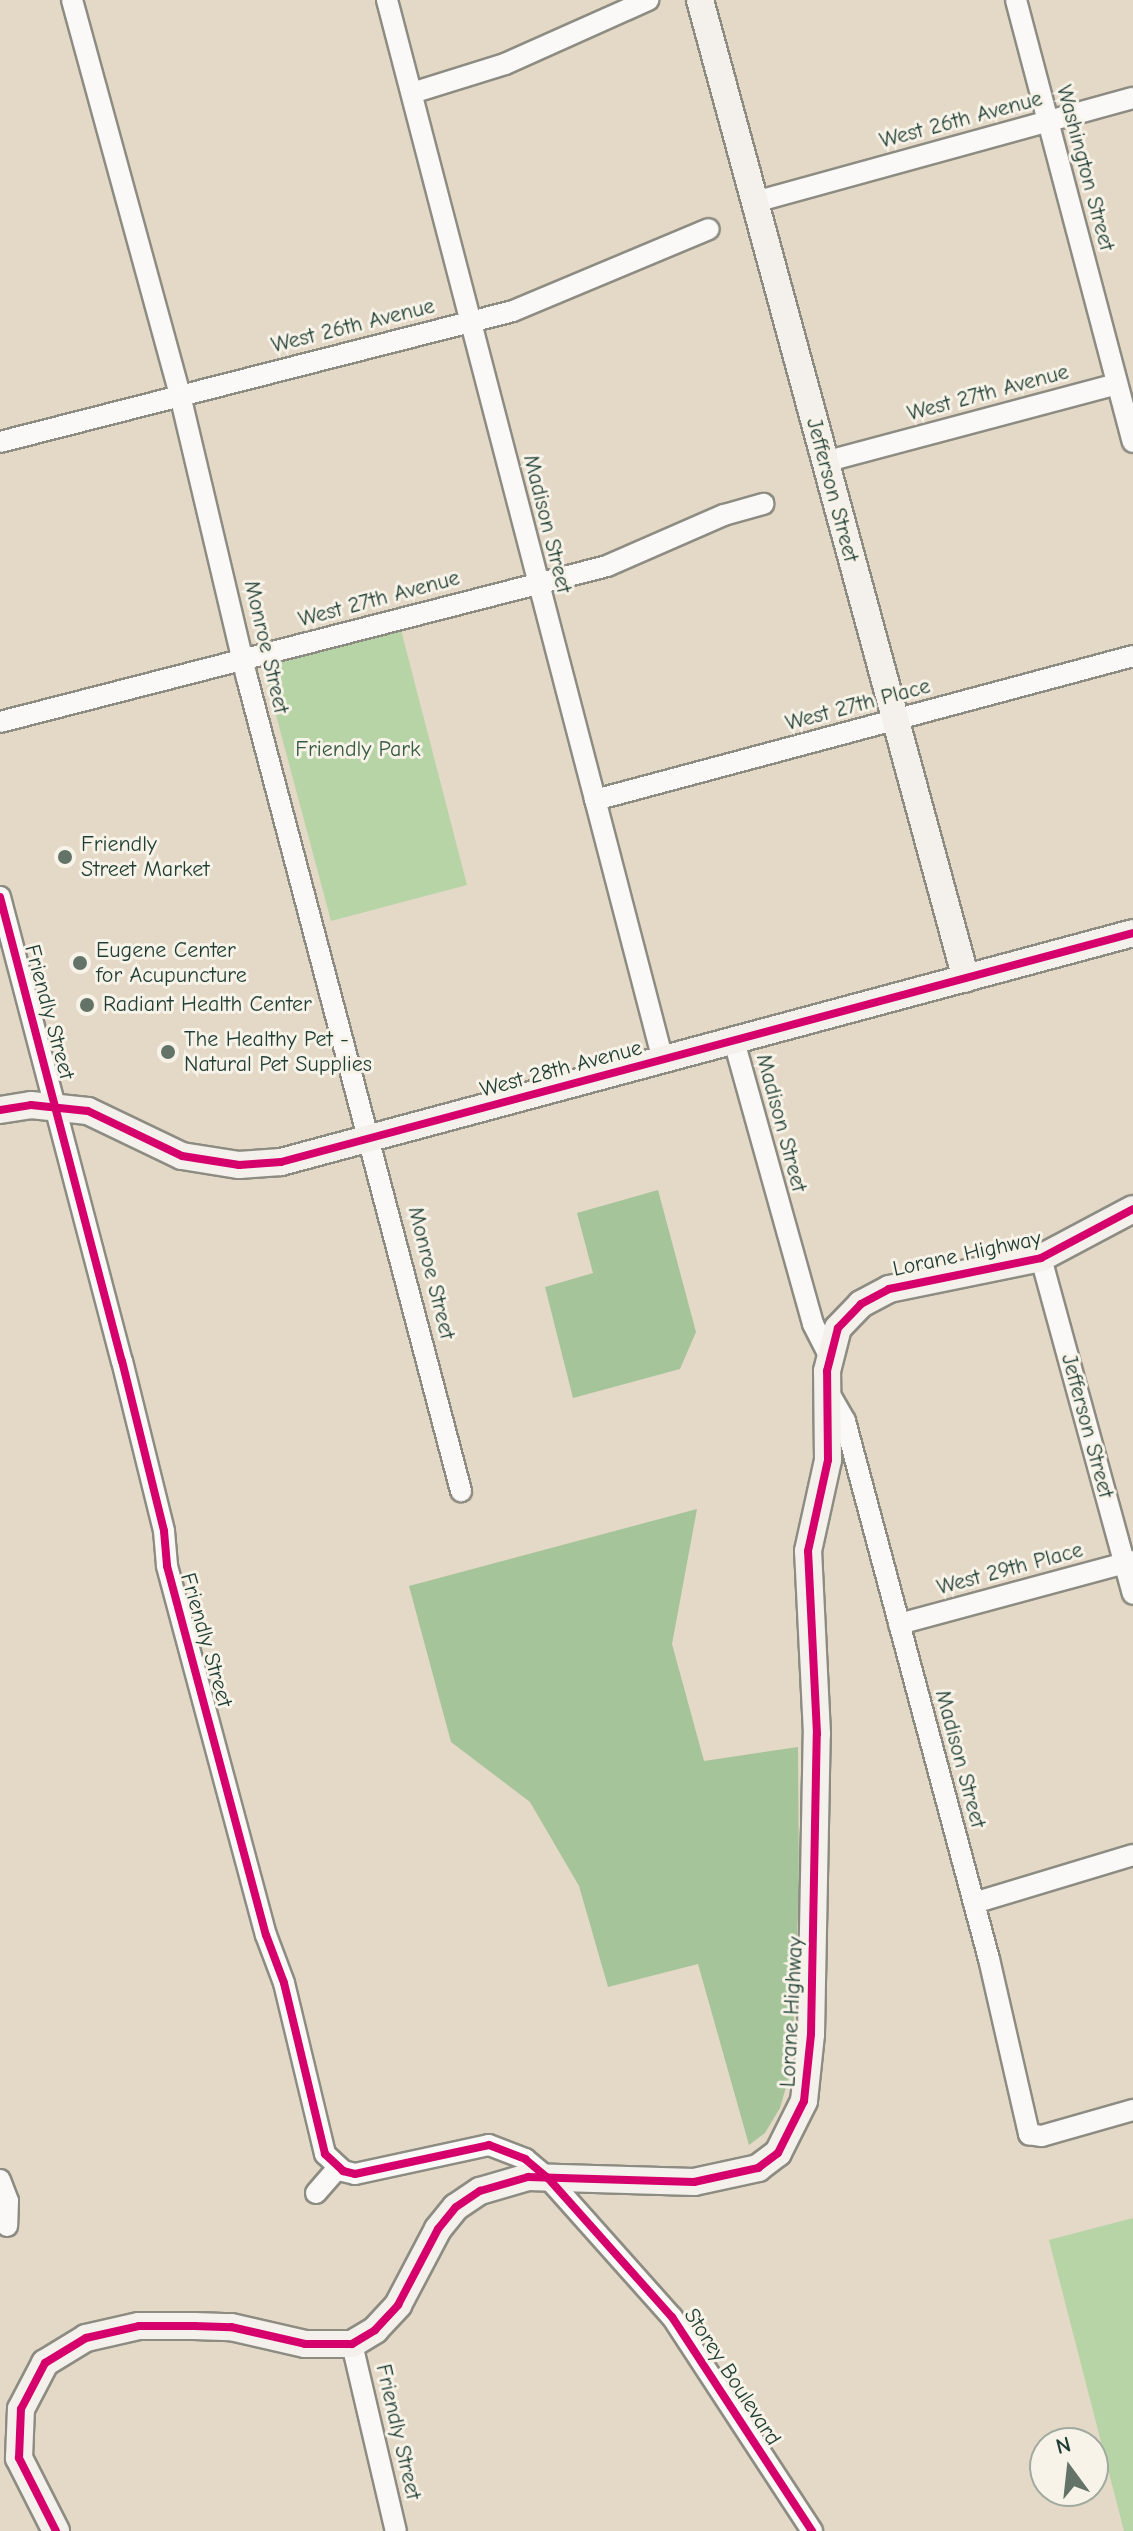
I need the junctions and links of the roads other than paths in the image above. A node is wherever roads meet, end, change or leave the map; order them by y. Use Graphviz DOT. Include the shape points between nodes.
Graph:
graph roads {
  1 [pos="72,0"];
  2 [pos="387,0"];
  3 [pos="648,0"];
  4 [pos="700,0"];
  5 [pos="1016,0"];
  6 [pos="412,93"];
  7 [pos="1133,98"];
  8 [pos="1048,121"];
  9 [pos="755,202"];
  10 [pos="709,229"];
  11 [pos="471,321"];
  12 [pos="1124,392"];
  13 [pos="180,395"];
  14 [pos="0,442"];
  15 [pos="1133,442"];
  16 [pos="824,462"];
  17 [pos="763,504"];
  18 [pos="537,582"];
  19 [pos="1133,656"];
  20 [pos="245,659"];
  21 [pos="896,720"];
  22 [pos="0,722"];
  23 [pos="595,800"];
  24 [pos="0,897"];
  25 [pos="1133,933"];
  26 [pos="966,979"];
  27 [pos="734,1041"];
  28 [pos="663,1060"];
  29 [pos="56,1107"];
  30 [pos="0,1110"];
  31 [pos="372,1139"];
  32 [pos="1132,1212"];
  33 [pos="1041,1258"];
  34 [pos="828,1354"];
  35 [pos="826,1388"];
  36 [pos="461,1491"];
  37 [pos="1129,1562"];
  38 [pos="1133,1594"];
  39 [pos="899,1624"];
  40 [pos="1133,1855"];
  41 [pos="974,1903"];
  42 [pos="1133,2110"];
  43 [pos="338,2168"];
  44 [pos="548,2178"];
  45 [pos="0,2180"];
  46 [pos="316,2193"];
  47 [pos="7,2226"];
  48 [pos="352,2344"];
  49 [pos="56,2531"];
  50 [pos="396,2531"];
  51 [pos="812,2531"];
  1 -- 13 [label="street, Monroe Street"];
  2 -- 6 [label="street, Madison Street"];
  3 -- 6 [label="street" via="505,64"];
  4 -- 9 [label="street, Jefferson Street"];
  5 -- 8 [label="street, Washington Street"];
  6 -- 11 [label="street, Madison Street"];
  7 -- 8 [label="street, West 26th Avenue"];
  8 -- 9 [label="street, West 26th Avenue"];
  8 -- 12 [label="street, Washington Street"];
  9 -- 16 [label="street, Jefferson Street"];
  10 -- 11 [label="street, West 26th Avenue" via="548,299"];
  11 -- 13 [label="street, West 26th Avenue"];
  11 -- 18 [label="street, Madison Street"];
  12 -- 15 [label="street, Washington Street"];
  12 -- 16 [label="street, West 27th Avenue"];
  13 -- 14 [label="street, West 26th Avenue"];
  13 -- 20 [label="street, Monroe Street"];
  16 -- 21 [label="street, Jefferson Street"];
  17 -- 18 [label="street, West 27th Avenue" via="709,521 632,558"];
  18 -- 20 [label="street, West 27th Avenue"];
  18 -- 23 [label="street, Madison Street"];
  19 -- 21 [label="street, West 27th Place"];
  20 -- 22 [label="street, West 27th Avenue"];
  20 -- 31 [label="street, Monroe Street"];
  21 -- 23 [label="street, West 27th Place"];
  21 -- 26 [label="street, Jefferson Street"];
  23 -- 28 [label="street, Madison Street"];
  24 -- 29 [label="street, Friendly Street"];
  25 -- 26 [label="street, West 28th Avenue"];
  26 -- 27 [label="street, West 28th Avenue"];
  27 -- 28 [label="street, West 28th Avenue"];
  27 -- 34 [label="street, Madison Street" via="813,1324"];
  28 -- 31 [label="street, West 28th Avenue"];
  29 -- 30 [label="street, West 28th Avenue"];
  29 -- 31 [label="street, West 28th Avenue" via="97,1114 169,1152 224,1163 299,1159"];
  29 -- 43 [label="street, Friendly Street" via="164,1531 167,1566 269,1947 284,1983 319,2136"];
  31 -- 36 [label="street, Monroe Street"];
  32 -- 33 [label="street, Lorane Highway"];
  33 -- 34 [label="street, Lorane Highway" via="919,1281 875,1295 841,1323"];
  33 -- 37 [label="street, Jefferson Street"];
  34 -- 35 [label="street, Lorane Highway"];
  35 -- 39 [label="street, Madison Street" via="845,1421"];
  35 -- 44 [label="street, Lorane Highway" via="828,1460 808,1551 817,1851 804,2101 778,2153 758,2168 729,2178"];
  37 -- 38 [label="street, Jefferson Street"];
  37 -- 39 [label="street, West 29th Place"];
  39 -- 41 [label="street, Madison Street"];
  40 -- 41 [label="street"];
  41 -- 42 [label="street, Madison Street" via="1031,2136"];
  43 -- 44 [label="street" via="377,2173 489,2145 525,2159"];
  43 -- 46 [label="street"];
  44 -- 48 [label="street, Lorane Highway" via="504,2182 456,2207 438,2229 398,2305 380,2326"];
  44 -- 51 [label="street, Storey Boulevard" via="672,2317"];
  45 -- 47 [label="street" via="8,2201"];
  48 -- 49 [label="street" via="305,2344 231,2327 139,2326 86,2338 61,2351 45,2363 27,2391 18,2432 19,2458"];
  48 -- 50 [label="street, Friendly Street"];
}
